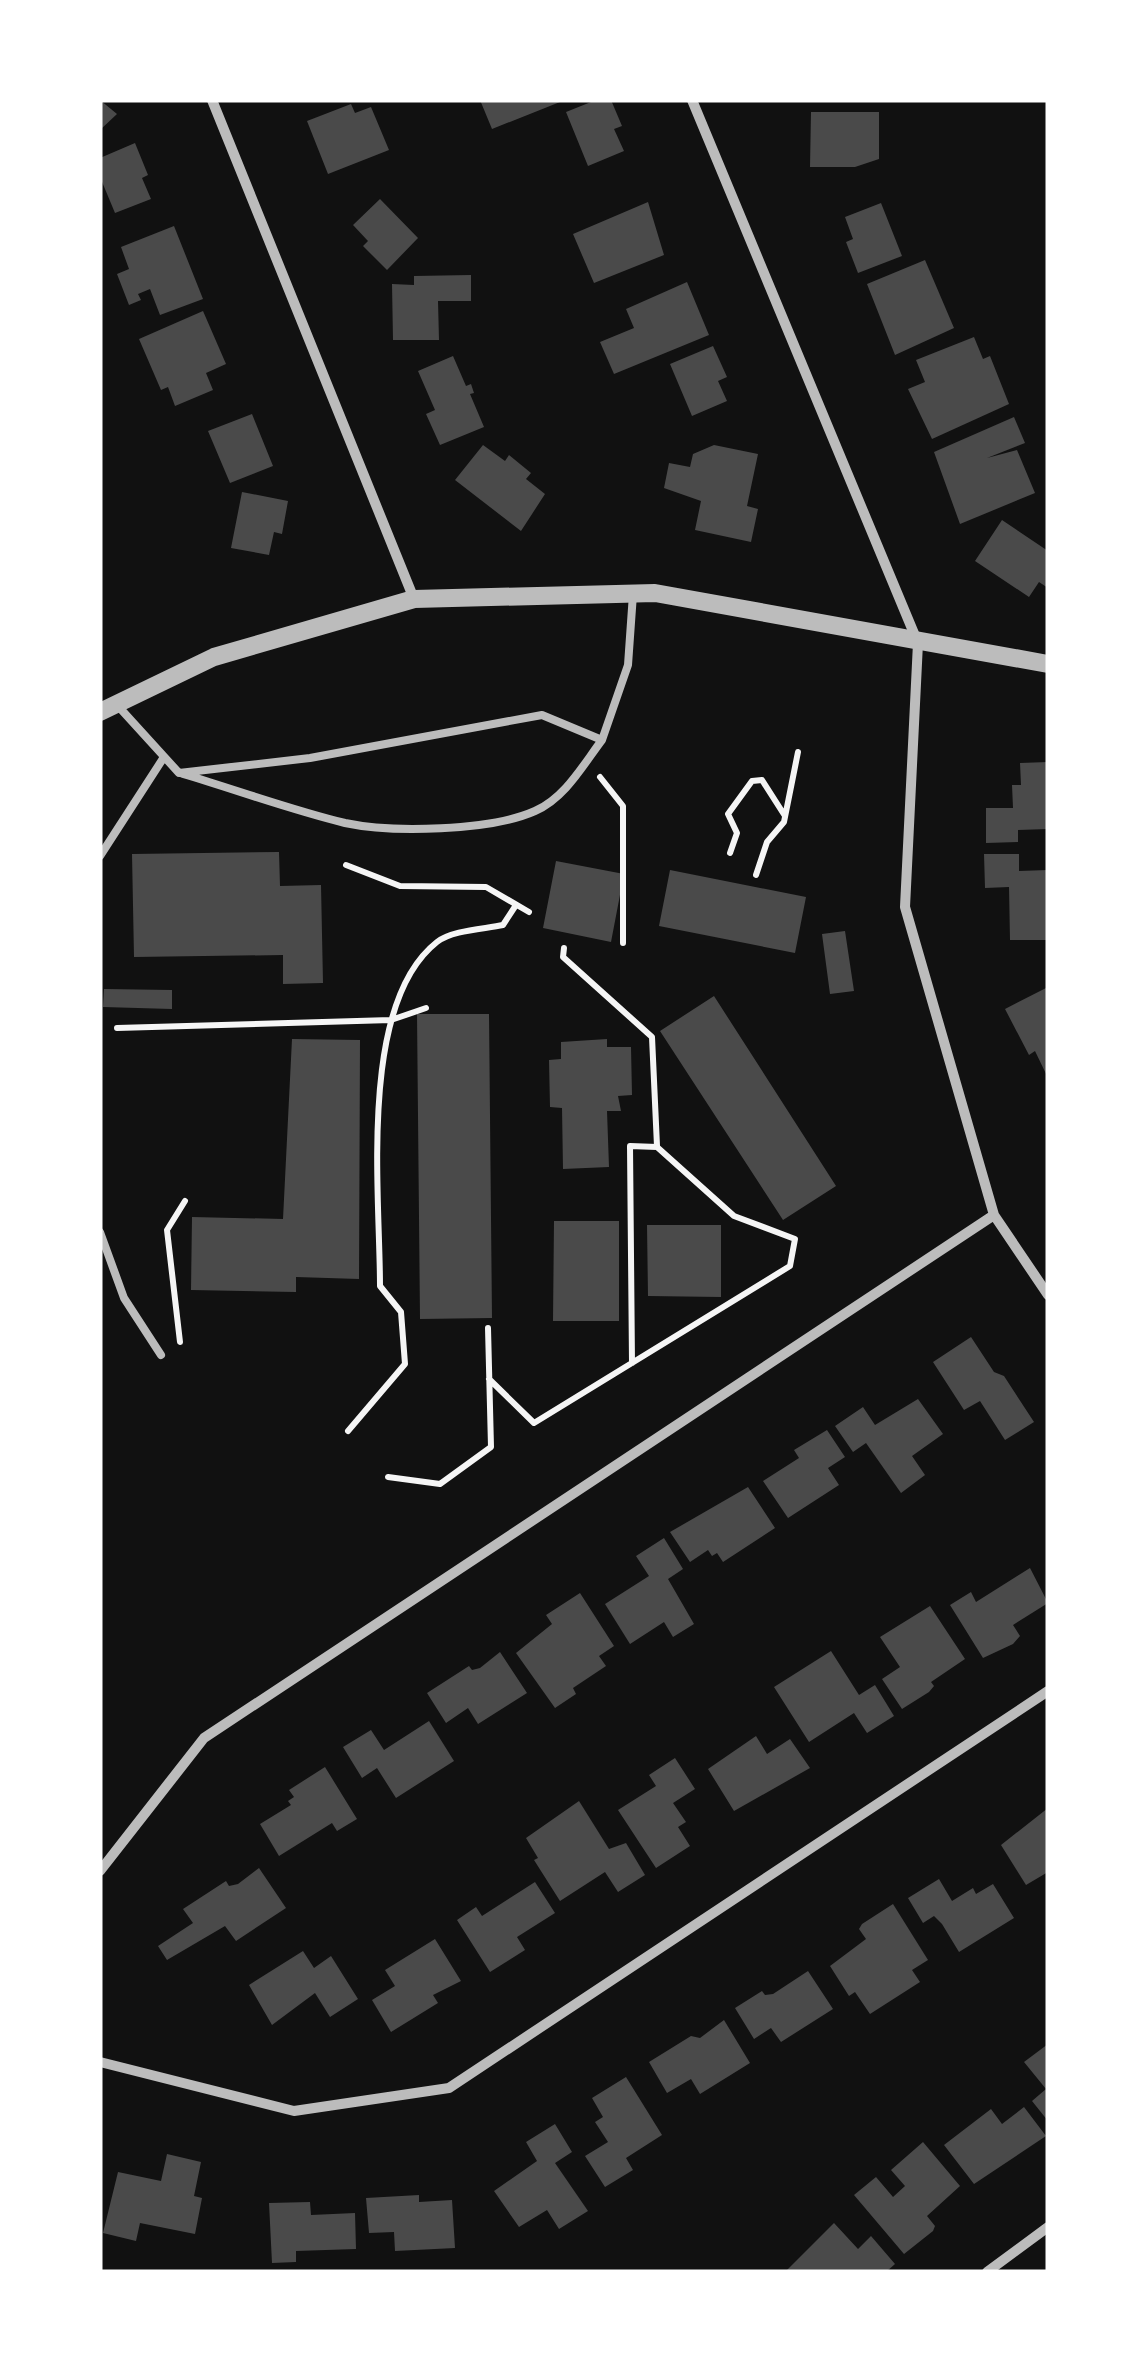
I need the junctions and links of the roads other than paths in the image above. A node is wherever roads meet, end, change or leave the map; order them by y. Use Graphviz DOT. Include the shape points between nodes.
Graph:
graph roads {
  1 [pos="212,100"];
  2 [pos="692,100"];
  3 [pos="633,594"];
  4 [pos="414,598"];
  5 [pos="918,643"];
  6 [pos="1048,664"];
  7 [pos="107,707"];
  8 [pos="602,740"];
  9 [pos="164,757"];
  10 [pos="179,773"];
  11 [pos="100,856"];
  12 [pos="994,1216"];
  13 [pos="100,1232"];
  14 [pos="1048,1295"];
  15 [pos="161,1356"];
  16 [pos="1048,1691"];
  17 [pos="100,1872"];
  18 [pos="100,2062"];
  19 [pos="1048,2227"];
  20 [pos="987,2272"];
  1 -- 4 [label="street"];
  2 -- 5 [label="street"];
  3 -- 4 [label="street"];
  3 -- 5 [label="street"];
  3 -- 8 [label="lane" via="628,665"];
  4 -- 7 [label="street" via="214,657"];
  5 -- 6 [label="street"];
  5 -- 12 [label="street" via="906,907"];
  7 -- 9 [label="lane"];
  8 -- 10 [label="lane" via="542,715 310,758"];
  8 -- 10 [label="lane" via="562,793 535,811 440,827 348,824"];
  9 -- 10 [label="lane"];
  9 -- 11 [label="lane"];
  12 -- 14 [label="street"];
  12 -- 17 [label="street" via="204,1738"];
  13 -- 15 [label="lane" via="124,1298"];
  16 -- 18 [label="street" via="449,2088 294,2111"];
  19 -- 20 [label="street"];
}
